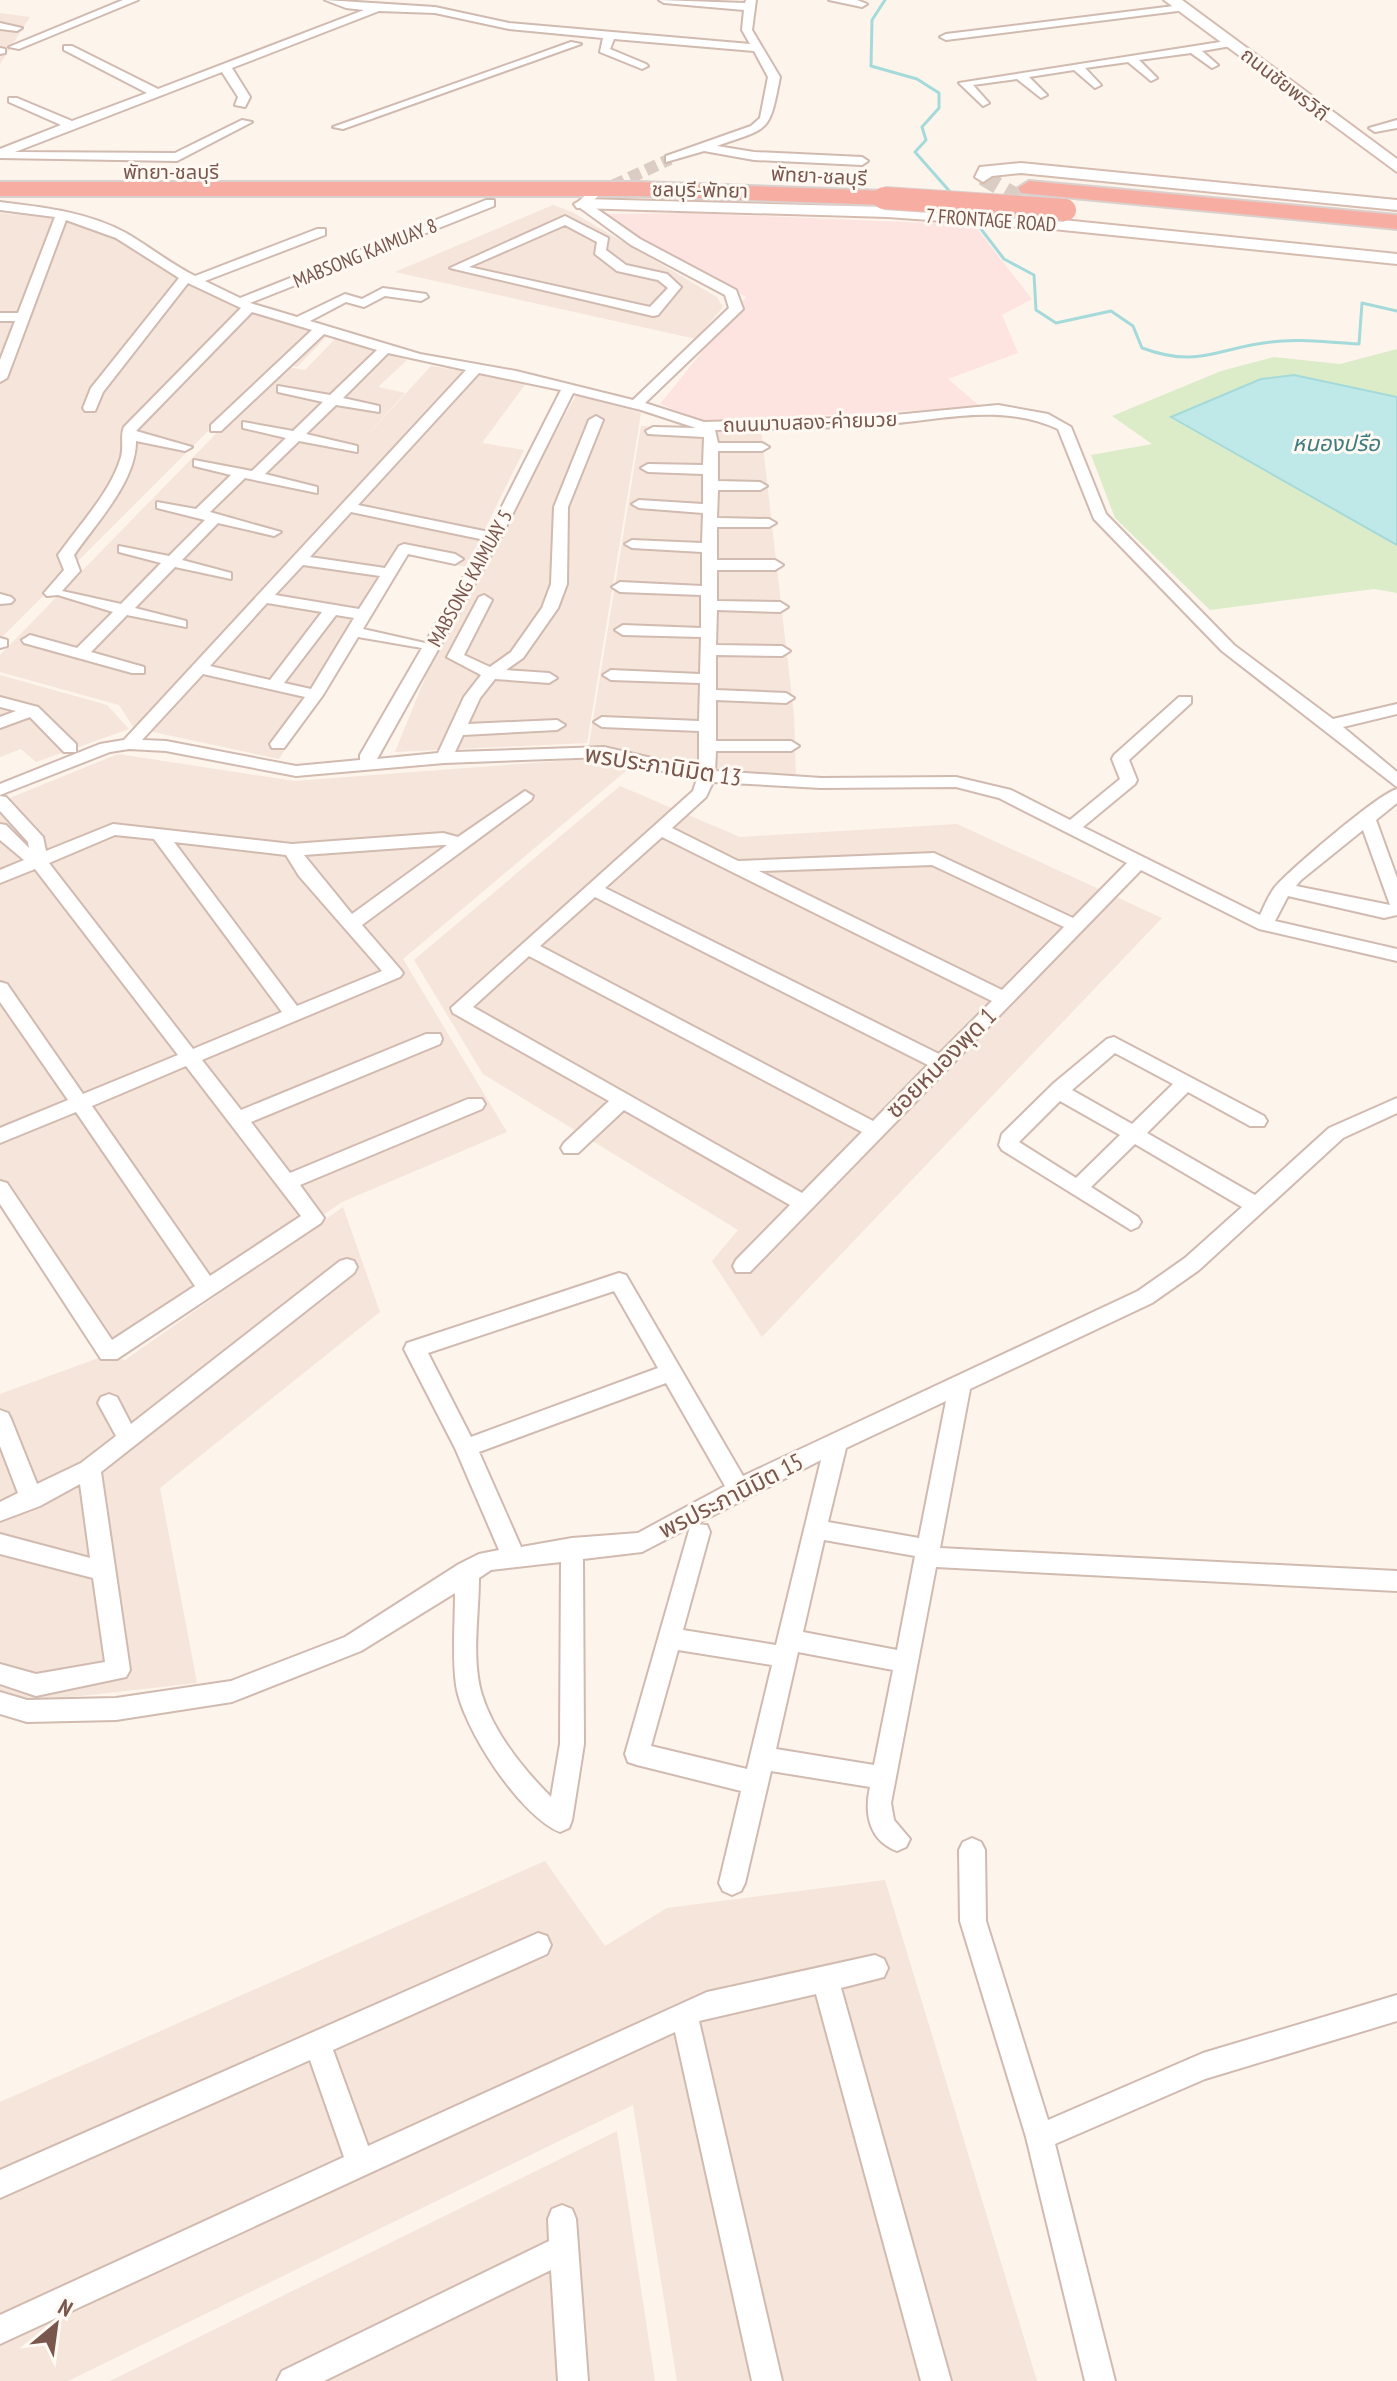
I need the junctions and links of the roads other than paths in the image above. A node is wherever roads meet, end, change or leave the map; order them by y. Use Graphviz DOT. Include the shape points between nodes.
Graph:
graph roads {
  1 [pos="133,0"];
  2 [pos="330,0"];
  3 [pos="664,0"];
  4 [pos="674,0"];
  5 [pos="834,0"];
  6 [pos="1186,3"];
  7 [pos="750,4"];
  8 [pos="862,4"];
  9 [pos="384,6"];
  10 [pos="0,26"];
  11 [pos="509,26"];
  12 [pos="17,28"];
  13 [pos="610,35"];
  14 [pos="946,37"];
  15 [pos="1231,38"];
  16 [pos="575,44"];
  17 [pos="15,47"];
  18 [pos="603,47"];
  19 [pos="68,48"];
  20 [pos="756,48"];
  21 [pos="1193,49"];
  22 [pos="1131,59"];
  23 [pos="1212,65"];
  24 [pos="642,66"];
  25 [pos="225,67"];
  26 [pos="1077,67"];
  27 [pos="1020,75"];
  28 [pos="1151,78"];
  29 [pos="1095,85"];
  30 [pos="1326,92"];
  31 [pos="157,93"];
  32 [pos="1041,95"];
  33 [pos="13,100"];
  34 [pos="983,103"];
  35 [pos="241,105"];
  36 [pos="246,122"];
  37 [pos="1369,124"];
  38 [pos="1397,124"];
  39 [pos="70,125"];
  40 [pos="339,127"];
  41 [pos="755,128"];
  42 [pos="1397,144"];
  43 [pos="707,148"];
  44 [pos="0,154"];
  45 [pos="754,156"];
  46 [pos="1397,157"];
  47 [pos="670,159"];
  48 [pos="862,161"];
  49 [pos="1397,167"];
  50 [pos="0,169"];
  51 [pos="983,177"];
  52 [pos="883,188"];
  53 [pos="0,189"];
  54 [pos="588,199"];
  55 [pos="490,203"];
  56 [pos="0,206"];
  57 [pos="1396,211"];
  58 [pos="62,215"];
  59 [pos="1057,217"];
  60 [pos="321,232"];
  61 [pos="1397,241"];
  62 [pos="1397,259"];
  63 [pos="677,266"];
  64 [pos="662,277"];
  65 [pos="190,279"];
  66 [pos="421,297"];
  67 [pos="244,305"];
  68 [pos="0,317"];
  69 [pos="23,317"];
  70 [pos="298,322"];
  71 [pos="321,329"];
  72 [pos="385,349"];
  73 [pos="5,353"];
  74 [pos="476,368"];
  75 [pos="0,378"];
  76 [pos="283,389"];
  77 [pos="568,389"];
  78 [pos="333,400"];
  79 [pos="636,404"];
  80 [pos="90,408"];
  81 [pos="374,409"];
  82 [pos="596,420"];
  83 [pos="248,425"];
  84 [pos="216,428"];
  85 [pos="653,431"];
  86 [pos="127,435"];
  87 [pos="296,436"];
  88 [pos="185,447"];
  89 [pos="710,447"];
  90 [pos="762,447"];
  91 [pos="352,449"];
  92 [pos="199,463"];
  93 [pos="648,468"];
  94 [pos="249,475"];
  95 [pos="710,477"];
  96 [pos="760,486"];
  97 [pos="312,490"];
  98 [pos="639,504"];
  99 [pos="162,505"];
  100 [pos="349,507"];
  101 [pos="199,514"];
  102 [pos="710,515"];
  103 [pos="215,518"];
  104 [pos="769,523"];
  105 [pos="274,532"];
  106 [pos="486,536"];
  107 [pos="632,544"];
  108 [pos="124,549"];
  109 [pos="710,557"];
  110 [pos="455,559"];
  111 [pos="300,560"];
  112 [pos="171,562"];
  113 [pos="775,565"];
  114 [pos="388,573"];
  115 [pos="226,576"];
  116 [pos="620,587"];
  117 [pos="264,598"];
  118 [pos="709,598"];
  119 [pos="484,600"];
  120 [pos="780,607"];
  121 [pos="124,608"];
  122 [pos="333,608"];
  123 [pos="365,615"];
  124 [pos="180,624"];
  125 [pos="623,630"];
  126 [pos="355,632"];
  127 [pos="30,640"];
  128 [pos="708,642"];
  129 [pos="418,644"];
  130 [pos="782,651"];
  131 [pos="80,654"];
  132 [pos="199,668"];
  133 [pos="138,670"];
  134 [pos="491,674"];
  135 [pos="611,675"];
  136 [pos="549,678"];
  137 [pos="273,686"];
  138 [pos="708,687"];
  139 [pos="315,695"];
  140 [pos="786,698"];
  141 [pos="1185,700"];
  142 [pos="0,702"];
  143 [pos="1397,709"];
  144 [pos="32,710"];
  145 [pos="602,722"];
  146 [pos="0,723"];
  147 [pos="557,725"];
  148 [pos="1329,725"];
  149 [pos="707,726"];
  150 [pos="457,730"];
  151 [pos="129,744"];
  152 [pos="278,744"];
  153 [pos="707,746"];
  154 [pos="791,746"];
  155 [pos="70,748"];
  156 [pos="444,758"];
  157 [pos="369,765"];
  158 [pos="707,776"];
  159 [pos="1397,782"];
  160 [pos="0,790"];
  161 [pos="1397,794"];
  162 [pos="525,796"];
  163 [pos="0,801"];
  164 [pos="1366,816"];
  165 [pos="1072,827"];
  166 [pos="0,829"];
  167 [pos="660,829"];
  168 [pos="158,832"];
  169 [pos="463,843"];
  170 [pos="292,850"];
  171 [pos="1140,860"];
  172 [pos="38,861"];
  173 [pos="736,866"];
  174 [pos="0,877"];
  175 [pos="593,889"];
  176 [pos="1283,889"];
  177 [pos="1397,902"];
  178 [pos="1397,909"];
  179 [pos="351,924"];
  180 [pos="1265,925"];
  181 [pos="1076,926"];
  182 [pos="527,947"];
  183 [pos="1397,955"];
  184 [pos="0,988"];
  185 [pos="1004,999"];
  186 [pos="293,1013"];
  187 [pos="433,1039"];
  188 [pos="191,1055"];
  189 [pos="941,1063"];
  190 [pos="1187,1082"];
  191 [pos="1061,1088"];
  192 [pos="623,1099"];
  193 [pos="79,1103"];
  194 [pos="475,1104"];
  195 [pos="1397,1105"];
  196 [pos="239,1119"];
  197 [pos="1257,1121"];
  198 [pos="875,1130"];
  199 [pos="1133,1134"];
  200 [pos="0,1136"];
  201 [pos="571,1148"];
  202 [pos="287,1182"];
  203 [pos="0,1188"];
  204 [pos="1078,1188"];
  205 [pos="803,1203"];
  206 [pos="1255,1205"];
  207 [pos="1131,1222"];
  208 [pos="743,1266"];
  209 [pos="347,1267"];
  210 [pos="209,1290"];
  211 [pos="671,1372"];
  212 [pos="960,1383"];
  213 [pos="109,1403"];
  214 [pos="0,1419"];
  215 [pos="128,1438"];
  216 [pos="836,1442"];
  217 [pos="466,1448"];
  218 [pos="89,1469"];
  219 [pos="740,1491"];
  220 [pos="32,1499"];
  221 [pos="0,1512"];
  222 [pos="815,1529"];
  223 [pos="699,1532"];
  224 [pos="0,1544"];
  225 [pos="572,1548"];
  226 [pos="927,1553"];
  227 [pos="513,1555"];
  228 [pos="104,1571"];
  229 [pos="467,1571"];
  230 [pos="1397,1581"];
  231 [pos="669,1638"];
  232 [pos="787,1648"];
  233 [pos="906,1662"];
  234 [pos="0,1674"];
  235 [pos="0,1703"];
  236 [pos="762,1758"];
  237 [pos="884,1778"];
  238 [pos="756,1783"];
  239 [pos="897,1839"];
  240 [pos="972,1850"];
  241 [pos="732,1883"];
  242 [pos="538,1945"];
  243 [pos="875,1968"];
  244 [pos="825,1979"];
  245 [pos="1397,2008"];
  246 [pos="684,2014"];
  247 [pos="317,2043"];
  248 [pos="1040,2137"];
  249 [pos="360,2162"];
  250 [pos="0,2184"];
  251 [pos="562,2219"];
  252 [pos="564,2249"];
  253 [pos="0,2330"];
  254 [pos="292,2381"];
  255 [pos="573,2381"];
  256 [pos="767,2381"];
  257 [pos="936,2381"];
  258 [pos="1100,2381"];
  1 -- 17 [label="street"];
  2 -- 9 [label="street"];
  3 -- 4 [label="street"];
  4 -- 7 [label="street"];
  5 -- 8 [label="street"];
  6 -- 14 [label="street"];
  6 -- 15 [label="street, ถนนชัยพรวิถี"];
  6 -- 30 [label="street, ถนนชัยพรวิถี"];
  7 -- 20 [label="street" via="747,30"];
  9 -- 11 [label="street" via="435,10"];
  9 -- 25 [label="street"];
  10 -- 12 [label="street"];
  11 -- 13 [label="street"];
  11 -- 16 [label="street"];
  13 -- 18 [label="street"];
  13 -- 20 [label="street"];
  15 -- 21 [label="street"];
  15 -- 46 [label="street, ถนนชัยพรวิถี"];
  15 -- 49 [label="street, ถนนชัยพรวิถี"];
  16 -- 18 [label="street"];
  16 -- 40 [label="street"];
  18 -- 24 [label="street"];
  19 -- 31 [label="street"];
  20 -- 41 [label="street" via="774,77 766,119"];
  21 -- 22 [label="street"];
  21 -- 23 [label="street"];
  22 -- 26 [label="street"];
  22 -- 28 [label="street"];
  25 -- 31 [label="street"];
  25 -- 35 [label="street" via="244,97"];
  26 -- 27 [label="street"];
  26 -- 29 [label="street"];
  27 -- 32 [label="street"];
  27 -- 34 [label="street" via="965,83"];
  31 -- 39 [label="street"];
  33 -- 39 [label="street"];
  36 -- 44 [label="street" via="177,157"];
  37 -- 38 [label="street"];
  37 -- 42 [label="street"];
  39 -- 44 [label="street"];
  41 -- 43 [label="street"];
  41 -- 45 [label="street"];
  43 -- 45 [label="street"];
  43 -- 47 [label="street"];
  45 -- 48 [label="street"];
  50 -- 52 [label="highway, พัทยา-ชลบุรี" via="651,172"];
  51 -- 57 [label="street, 7 FRONTAGE ROAD" via="986,171 1021,168"];
  52 -- 53 [label="highway, ชลบุรี-พัทยา"];
  52 -- 57 [label="highway, พัทยา-ชลบุรี" via="1029,188 1348,217"];
  52 -- 59 [label="highway, ชลบุรี-พัทยา, bridge"];
  54 -- 59 [label="street, 7 FRONTAGE ROAD" via="1031,222"];
  54 -- 63 [label="street"];
  55 -- 67 [label="street, MABSONG KAIMUAY 8"];
  56 -- 58 [label="street, ถนนมาบสอง-ค่ายมวย"];
  58 -- 65 [label="street, ถนนมาบสอง-ค่ายมวย" via="120,235"];
  58 -- 69 [label="street"];
  59 -- 61 [label="highway, ชลบุรี-พัทยา"];
  59 -- 62 [label="street, 7 FRONTAGE ROAD"];
  60 -- 65 [label="street"];
  63 -- 64 [label="street"];
  63 -- 79 [label="street" via="731,293 736,309"];
  64 -- 64 [label="street" via="622,268 599,251 604,241 565,220 456,268 653,312 675,287"];
  65 -- 67 [label="street, ถนนมาบสอง-ค่ายมวย"];
  65 -- 80 [label="street" via="96,391"];
  66 -- 70 [label="street" via="383,292 364,303 345,298"];
  67 -- 70 [label="street, ถนนมาบสอง-ค่ายมวย"];
  67 -- 86 [label="street"];
  68 -- 69 [label="street"];
  69 -- 73 [label="street"];
  70 -- 71 [label="street, ถนนมาบสอง-ค่ายมวย"];
  71 -- 72 [label="street, ถนนมาบสอง-ค่ายมวย"];
  71 -- 84 [label="street"];
  72 -- 74 [label="street, ถนนมาบสอง-ค่ายมวย"];
  72 -- 78 [label="street"];
  73 -- 75 [label="street"];
  74 -- 77 [label="street, ถนนมาบสอง-ค่ายมวย"];
  74 -- 100 [label="street"];
  76 -- 78 [label="street"];
  77 -- 79 [label="street, ถนนมาบสอง-ค่ายมวย"];
  77 -- 157 [label="street, MABSONG KAIMUAY 5" via="495,535 368,755"];
  78 -- 81 [label="street"];
  78 -- 87 [label="street"];
  79 -- 148 [label="street, ถนนมาบสอง-ค่ายมวย" via="703,426 874,421 998,409 1043,417 1064,427 1099,516 1228,648"];
  82 -- 134 [label="street" via="561,507 559,584 550,608 517,655"];
  83 -- 87 [label="street"];
  85 -- 89 [label="street" via="711,433"];
  86 -- 88 [label="street"];
  86 -- 121 [label="street" via="129,455 66,555 72,571 59,594"];
  87 -- 91 [label="street"];
  87 -- 94 [label="street"];
  89 -- 90 [label="street"];
  89 -- 95 [label="street"];
  92 -- 94 [label="street"];
  93 -- 95 [label="street"];
  94 -- 97 [label="street"];
  94 -- 101 [label="street"];
  95 -- 96 [label="street"];
  95 -- 102 [label="street"];
  98 -- 102 [label="street"];
  99 -- 101 [label="street"];
  100 -- 106 [label="street"];
  100 -- 111 [label="street"];
  101 -- 103 [label="street"];
  102 -- 104 [label="street"];
  102 -- 109 [label="street"];
  103 -- 105 [label="street"];
  103 -- 112 [label="street"];
  107 -- 109 [label="street"];
  108 -- 112 [label="street"];
  109 -- 113 [label="street"];
  109 -- 118 [label="street"];
  110 -- 114 [label="street" via="404,549"];
  111 -- 114 [label="street"];
  111 -- 117 [label="street"];
  112 -- 115 [label="street"];
  112 -- 121 [label="street"];
  114 -- 123 [label="street"];
  116 -- 118 [label="street"];
  117 -- 122 [label="street"];
  117 -- 132 [label="street"];
  118 -- 120 [label="street"];
  118 -- 128 [label="street"];
  119 -- 134 [label="street" via="455,657"];
  121 -- 124 [label="street"];
  121 -- 131 [label="street"];
  122 -- 123 [label="street"];
  122 -- 137 [label="street"];
  123 -- 126 [label="street"];
  125 -- 128 [label="street"];
  126 -- 129 [label="street"];
  126 -- 139 [label="street"];
  127 -- 131 [label="street"];
  128 -- 130 [label="street"];
  128 -- 138 [label="street"];
  131 -- 133 [label="street"];
  132 -- 137 [label="street"];
  132 -- 151 [label="street"];
  134 -- 136 [label="street"];
  134 -- 150 [label="street" via="472,697"];
  135 -- 138 [label="street"];
  137 -- 139 [label="street"];
  138 -- 140 [label="street"];
  138 -- 149 [label="street"];
  139 -- 152 [label="street"];
  141 -- 165 [label="street" via="1120,759 1129,780"];
  142 -- 144 [label="street"];
  143 -- 148 [label="street"];
  144 -- 146 [label="street"];
  144 -- 155 [label="street"];
  145 -- 149 [label="street"];
  147 -- 150 [label="street"];
  148 -- 159 [label="street, ถนนมาบสอง-ค่ายมวย"];
  149 -- 153 [label="street"];
  150 -- 156 [label="street"];
  151 -- 157 [label="street, พรประภานิมิต 13" via="296,771"];
  151 -- 160 [label="street, พรประภานิมิต 13"];
  153 -- 154 [label="street"];
  153 -- 158 [label="street"];
  156 -- 157 [label="street, พรประภานิมิต 13"];
  156 -- 158 [label="street, พรประภานิมิต 13" via="604,752"];
  158 -- 165 [label="street, พรประภานิมิต 13" via="821,783 956,782 1005,794"];
  158 -- 167 [label="street" via="700,793"];
  161 -- 164 [label="street"];
  162 -- 169 [label="street"];
  163 -- 172 [label="street" via="37,841"];
  164 -- 176 [label="street"];
  164 -- 177 [label="street"];
  165 -- 171 [label="street, พรประภานิมิต 13"];
  166 -- 172 [label="street"];
  167 -- 173 [label="street"];
  167 -- 175 [label="street"];
  168 -- 170 [label="street"];
  168 -- 172 [label="street" via="113,829"];
  168 -- 186 [label="street"];
  169 -- 170 [label="street" via="443,839"];
  169 -- 179 [label="street"];
  170 -- 179 [label="street"];
  171 -- 180 [label="street, พรประภานิมิต 13"];
  171 -- 181 [label="street, ซอยหนองพุด 1"];
  172 -- 174 [label="street"];
  172 -- 188 [label="street"];
  173 -- 181 [label="street" via="934,859"];
  173 -- 185 [label="street"];
  175 -- 182 [label="street"];
  175 -- 189 [label="street"];
  176 -- 178 [label="street" via="1384,912"];
  176 -- 180 [label="street"];
  179 -- 186 [label="street" via="394,973"];
  180 -- 183 [label="street, พรประภานิมิต 13"];
  181 -- 185 [label="street, ซอยหนองพุด 1"];
  182 -- 192 [label="street" via="460,1008"];
  182 -- 198 [label="street"];
  184 -- 193 [label="street"];
  185 -- 189 [label="street, ซอยหนองพุด 1"];
  186 -- 188 [label="street"];
  187 -- 196 [label="street"];
  188 -- 193 [label="street"];
  188 -- 196 [label="street"];
  189 -- 198 [label="street, ซอยหนองพุด 1"];
  190 -- 191 [label="street" via="1111,1044"];
  190 -- 197 [label="street"];
  190 -- 199 [label="street"];
  191 -- 199 [label="street"];
  191 -- 204 [label="street" via="1008,1141"];
  192 -- 201 [label="street"];
  192 -- 205 [label="street"];
  193 -- 200 [label="street"];
  193 -- 210 [label="street"];
  194 -- 202 [label="street"];
  195 -- 206 [label="street, พรประภานิมิต 15" via="1336,1133"];
  196 -- 202 [label="street"];
  198 -- 205 [label="street, ซอยหนองพุด 1"];
  199 -- 204 [label="street"];
  199 -- 206 [label="street"];
  202 -- 210 [label="street" via="314,1218"];
  203 -- 210 [label="street" via="109,1353"];
  204 -- 207 [label="street"];
  205 -- 208 [label="street, ซอยหนองพุด 1"];
  206 -- 212 [label="street, พรประภานิมิต 15" via="1192,1264 1145,1297"];
  209 -- 215 [label="street"];
  211 -- 217 [label="street"];
  211 -- 217 [label="street" via="619,1281 415,1349"];
  211 -- 219 [label="street"];
  212 -- 216 [label="street, พรประภานิมิต 15"];
  212 -- 226 [label="street"];
  213 -- 215 [label="street"];
  214 -- 220 [label="street"];
  215 -- 218 [label="street"];
  216 -- 219 [label="street, พรประภานิมิต 15"];
  216 -- 222 [label="street"];
  217 -- 227 [label="street"];
  218 -- 220 [label="street"];
  218 -- 228 [label="street"];
  219 -- 225 [label="street, พรประภานิมิต 15" via="642,1542"];
  220 -- 221 [label="street"];
  222 -- 226 [label="street"];
  222 -- 232 [label="street"];
  223 -- 231 [label="street"];
  224 -- 228 [label="street"];
  225 -- 227 [label="street, พรประภานิมิต 15"];
  225 -- 229 [label="street" via="572,1744 560,1820 544,1810 486,1728 469,1693"];
  226 -- 230 [label="street"];
  226 -- 233 [label="street"];
  227 -- 229 [label="street, พรประภานิมิต 15"];
  228 -- 234 [label="street" via="118,1670 36,1685"];
  229 -- 235 [label="street, พรประภานิมิต 15" via="353,1644 232,1691 116,1709 27,1711"];
  231 -- 232 [label="street"];
  231 -- 238 [label="street" via="637,1754"];
  232 -- 233 [label="street"];
  232 -- 236 [label="street"];
  233 -- 237 [label="street"];
  236 -- 237 [label="street"];
  236 -- 238 [label="street"];
  237 -- 239 [label="street" via="880,1820"];
  238 -- 241 [label="street"];
  240 -- 248 [label="street" via="973,1921"];
  242 -- 247 [label="street"];
  243 -- 244 [label="street"];
  244 -- 246 [label="street"];
  244 -- 257 [label="street"];
  245 -- 248 [label="street" via="1203,2066"];
  246 -- 249 [label="street"];
  246 -- 256 [label="street"];
  247 -- 249 [label="street"];
  247 -- 250 [label="street"];
  248 -- 258 [label="street"];
  249 -- 253 [label="street"];
  251 -- 252 [label="street"];
  252 -- 254 [label="street"];
  252 -- 255 [label="street"];
}
